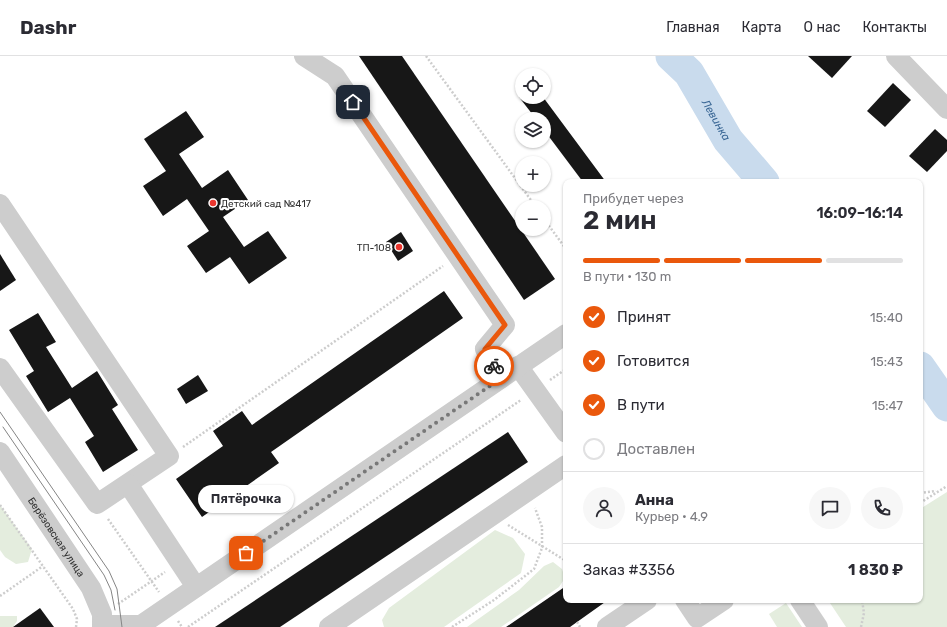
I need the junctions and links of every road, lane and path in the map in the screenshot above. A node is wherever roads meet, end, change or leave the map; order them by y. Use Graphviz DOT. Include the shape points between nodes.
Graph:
graph roads {
  1 [pos="304,56"];
  2 [pos="426,56"];
  3 [pos="896,56"];
  4 [pos="944,101"];
  5 [pos="531,200"];
  6 [pos="0,204"];
  7 [pos="551,229"];
  8 [pos="563,245"];
  9 [pos="458,256"];
  10 [pos="563,336"];
  11 [pos="518,366"];
  12 [pos="0,368"];
  13 [pos="563,371"];
  14 [pos="500,379"];
  15 [pos="535,390"];
  16 [pos="563,429"];
  17 [pos="0,452"];
  18 [pos="169,456"];
  19 [pos="563,467"];
  20 [pos="128,484"];
  21 [pos="947,486"];
  22 [pos="528,490"];
  23 [pos="937,491"];
  24 [pos="923,493"];
  25 [pos="923,500"];
  26 [pos="97,504"];
  27 [pos="0,505"];
  28 [pos="492,515"];
  29 [pos="542,548"];
  30 [pos="563,559"];
  31 [pos="179,563"];
  32 [pos="43,566"];
  33 [pos="151,582"];
  34 [pos="196,587"];
  35 [pos="0,596"];
  36 [pos="642,603"];
  37 [pos="687,603"];
  38 [pos="720,603"];
  39 [pos="802,603"];
  40 [pos="862,603"];
  41 [pos="168,606"];
  42 [pos="102,622"];
  43 [pos="577,622"];
  44 [pos="142,626"];
  45 [pos="76,627"];
  46 [pos="182,627"];
  47 [pos="188,627"];
  48 [pos="329,627"];
  49 [pos="452,627"];
  50 [pos="580,627"];
  51 [pos="608,627"];
  52 [pos="818,627"];
  53 [pos="861,627"];
  1 -- 9 [label="street" via="335,76"];
  2 -- 5 [label="path"];
  3 -- 4 [label="street"];
  6 -- 18 [label="street"];
  7 -- 8 [label="path"];
  9 -- 14 [label="street" via="505,325 485,349"];
  9 -- 18 [label="path"];
  10 -- 11 [label="street"];
  11 -- 14 [label="street"];
  11 -- 15 [label="street"];
  12 -- 26 [label="street"];
  13 -- 15 [label="path"];
  14 -- 34 [label="street"];
  15 -- 16 [label="street"];
  15 -- 47 [label="path"];
  17 -- 42 [label="street, Берёзовская улица" via="91,588"];
  18 -- 20 [label="street"];
  19 -- 22 [label="street"];
  20 -- 26 [label="street"];
  20 -- 31 [label="street"];
  21 -- 23 [label="path"];
  22 -- 28 [label="street"];
  22 -- 29 [label="path" via="542,527"];
  23 -- 24 [label="path"];
  23 -- 25 [label="path"];
  26 -- 33 [label="path"];
  27 -- 32 [label="path"];
  28 -- 29 [label="path"];
  28 -- 48 [label="street"];
  29 -- 30 [label="path"];
  29 -- 49 [label="path" via="534,569 494,600"];
  31 -- 33 [label="path"];
  31 -- 34 [label="street"];
  32 -- 35 [label="path"];
  32 -- 45 [label="path" via="73,609 77,619"];
  33 -- 41 [label="path"];
  33 -- 42 [label="path"];
  34 -- 41 [label="street"];
  36 -- 51 [label="street"];
  37 -- 38 [label="street" via="698,618"];
  39 -- 52 [label="street"];
  40 -- 53 [label="path" via="864,613"];
  41 -- 44 [label="street"];
  41 -- 46 [label="path"];
  42 -- 44 [label="street"];
  43 -- 50 [label="path"];
}
